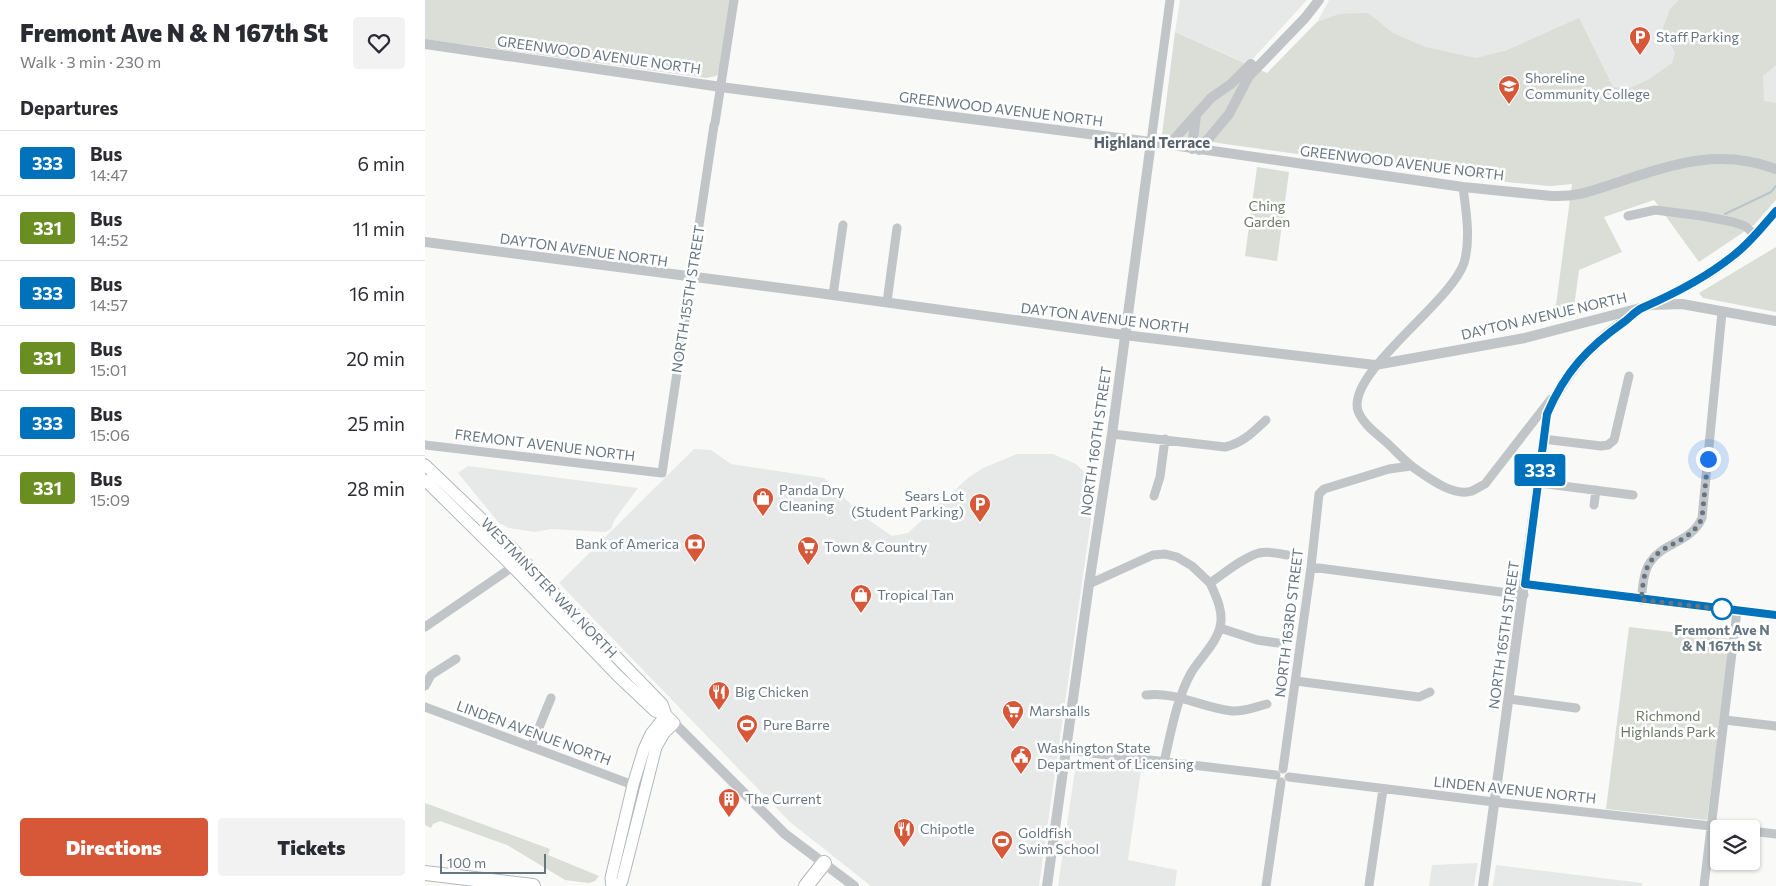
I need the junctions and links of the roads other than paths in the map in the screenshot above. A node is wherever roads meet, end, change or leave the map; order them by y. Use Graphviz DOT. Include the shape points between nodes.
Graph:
graph roads {
  1 [pos="734,0"];
  2 [pos="1170,0"];
  3 [pos="1319,0"];
  4 [pos="1305,18"];
  5 [pos="425,44"];
  6 [pos="720,87"];
  7 [pos="1196,115"];
  8 [pos="1151,142"];
  9 [pos="1169,145"];
  10 [pos="1196,149"];
  11 [pos="1776,169"];
  12 [pos="1463,187"];
  13 [pos="1776,211"];
  14 [pos="1628,216"];
  15 [pos="843,225"];
  16 [pos="897,228"];
  17 [pos="1755,235"];
  18 [pos="425,242"];
  19 [pos="691,278"];
  20 [pos="1683,288"];
  21 [pos="833,295"];
  22 [pos="887,302"];
  23 [pos="1685,304"];
  24 [pos="1652,305"];
  25 [pos="1640,309"];
  26 [pos="1722,312"];
  27 [pos="1599,318"];
  28 [pos="1776,322"];
  29 [pos="1609,332"];
  30 [pos="1124,335"];
  31 [pos="1375,365"];
  32 [pos="1629,376"];
  33 [pos="1558,390"];
  34 [pos="1266,420"];
  35 [pos="1112,434"];
  36 [pos="1165,439"];
  37 [pos="1543,439"];
  38 [pos="425,445"];
  39 [pos="425,465"];
  40 [pos="1411,466"];
  41 [pos="662,473"];
  42 [pos="425,480"];
  43 [pos="1539,483"];
  44 [pos="1596,490"];
  45 [pos="1633,495"];
  46 [pos="1154,496"];
  47 [pos="1594,505"];
  48 [pos="1287,554"];
  49 [pos="518,563"];
  50 [pos="1311,567"];
  51 [pos="1210,582"];
  52 [pos="1089,584"];
  53 [pos="1524,590"];
  54 [pos="1641,600"];
  55 [pos="1737,611"];
  56 [pos="1776,615"];
  57 [pos="425,627"];
  58 [pos="1220,628"];
  59 [pos="1278,643"];
  60 [pos="456,659"];
  61 [pos="1296,681"];
  62 [pos="425,686"];
  63 [pos="1430,692"];
  64 [pos="1146,695"];
  65 [pos="551,698"];
  66 [pos="1179,699"];
  67 [pos="1509,699"];
  68 [pos="1267,704"];
  69 [pos="425,707"];
  70 [pos="1577,708"];
  71 [pos="670,719"];
  72 [pos="1725,720"];
  73 [pos="1776,726"];
  74 [pos="531,747"];
  75 [pos="1066,750"];
  76 [pos="1164,762"];
  77 [pos="1282,776"];
  78 [pos="633,785"];
  79 [pos="1383,789"];
  80 [pos="1494,802"];
  81 [pos="1712,820"];
  82 [pos="1710,825"];
  83 [pos="1760,831"];
  84 [pos="1710,834"];
  85 [pos="1776,834"];
  86 [pos="824,863"];
  87 [pos="425,873"];
  88 [pos="533,886"];
  89 [pos="612,886"];
  90 [pos="619,886"];
  91 [pos="806,886"];
  92 [pos="854,886"];
  93 [pos="1047,886"];
  94 [pos="1266,886"];
  95 [pos="1369,886"];
  96 [pos="1483,886"];
  97 [pos="1704,886"];
  1 -- 6 [label="street, NORTH 155TH STREET"];
  2 -- 8 [label="street, NORTH 160TH STREET"];
  3 -- 4 [label="street"];
  4 -- 7 [label="street" via="1282,34"];
  4 -- 10 [label="street" via="1249,76 1229,114"];
  5 -- 6 [label="street, GREENWOOD AVENUE NORTH"];
  6 -- 8 [label="street, GREENWOOD AVENUE NORTH"];
  6 -- 19 [label="street, NORTH 155TH STREET"];
  7 -- 9 [label="street"];
  7 -- 10 [label="street"];
  8 -- 9 [label="street, GREENWOOD AVENUE NORTH"];
  8 -- 30 [label="street, NORTH 160TH STREET"];
  9 -- 10 [label="street, GREENWOOD AVENUE NORTH"];
  10 -- 12 [label="street, GREENWOOD AVENUE NORTH"];
  11 -- 12 [label="street, GREENWOOD AVENUE NORTH" via="1739,159 1713,158 1668,166 1590,193 1567,197"];
  12 -- 31 [label="street" via="1468,222 1464,263 1440,300"];
  13 -- 17 [label="street"];
  14 -- 17 [label="street" via="1655,210 1702,216 1745,226"];
  15 -- 21 [label="street"];
  16 -- 22 [label="street"];
  17 -- 20 [label="street" via="1734,256"];
  18 -- 19 [label="street, DAYTON AVENUE NORTH"];
  19 -- 21 [label="street, DAYTON AVENUE NORTH"];
  19 -- 41 [label="street, NORTH 155TH STREET"];
  20 -- 23 [label="street" via="1681,297"];
  20 -- 24 [label="street"];
  21 -- 22 [label="street, DAYTON AVENUE NORTH"];
  22 -- 30 [label="street, DAYTON AVENUE NORTH"];
  23 -- 24 [label="street, DAYTON AVENUE NORTH"];
  23 -- 26 [label="street, DAYTON AVENUE NORTH"];
  24 -- 25 [label="street, DAYTON AVENUE NORTH"];
  25 -- 27 [label="street, DAYTON AVENUE NORTH"];
  25 -- 29 [label="street, NORTH 165TH STREET"];
  26 -- 28 [label="street, DAYTON AVENUE NORTH"];
  26 -- 54 [label="street" via="1702,518 1690,534 1650,562"];
  27 -- 29 [label="street" via="1608,324"];
  27 -- 31 [label="street, DAYTON AVENUE NORTH" via="1525,338"];
  29 -- 33 [label="street, NORTH 165TH STREET" via="1581,359"];
  30 -- 31 [label="street, DAYTON AVENUE NORTH"];
  30 -- 35 [label="street, NORTH 160TH STREET"];
  31 -- 40 [label="street" via="1362,388 1357,408 1362,419"];
  32 -- 37 [label="street" via="1614,440 1608,446"];
  33 -- 37 [label="street, NORTH 165TH STREET" via="1547,414"];
  33 -- 40 [label="street" via="1485,484 1470,492 1439,485"];
  34 -- 36 [label="street" via="1245,439 1225,447"];
  35 -- 36 [label="street"];
  35 -- 52 [label="street, NORTH 160TH STREET"];
  36 -- 46 [label="street"];
  37 -- 43 [label="street, NORTH 165TH STREET"];
  38 -- 41 [label="street, FREMONT AVENUE NORTH"];
  39 -- 49 [label="main road, WESTMINSTER WAY NORTH"];
  40 -- 50 [label="street, NORTH 163RD STREET" via="1389,469 1324,489 1319,494"];
  42 -- 49 [label="main road, WESTMINSTER WAY NORTH"];
  43 -- 44 [label="street"];
  43 -- 53 [label="street, NORTH 165TH STREET"];
  44 -- 45 [label="street"];
  44 -- 47 [label="street"];
  48 -- 51 [label="street" via="1260,553"];
  49 -- 57 [label="street"];
  49 -- 71 [label="main road, WESTMINSTER WAY NORTH" via="662,704"];
  50 -- 53 [label="street"];
  50 -- 61 [label="street, NORTH 163RD STREET"];
  51 -- 52 [label="street" via="1192,566 1165,554 1153,555"];
  51 -- 58 [label="street" via="1218,601"];
  52 -- 75 [label="street, NORTH 160TH STREET"];
  53 -- 54 [label="street"];
  53 -- 67 [label="street, NORTH 165TH STREET"];
  54 -- 55 [label="street"];
  55 -- 56 [label="street"];
  55 -- 72 [label="street"];
  58 -- 59 [label="street"];
  58 -- 66 [label="street"];
  60 -- 62 [label="street" via="431,675"];
  61 -- 63 [label="street" via="1419,697"];
  61 -- 77 [label="street, NORTH 163RD STREET"];
  64 -- 66 [label="street"];
  65 -- 74 [label="street"];
  66 -- 68 [label="street" via="1231,711"];
  66 -- 76 [label="street"];
  67 -- 70 [label="street"];
  67 -- 80 [label="street, NORTH 165TH STREET"];
  69 -- 74 [label="street, LINDEN AVENUE NORTH"];
  71 -- 78 [label="main road" via="651,734"];
  71 -- 86 [label="street, WESTMINSTER WAY NORTH" via="780,830"];
  71 -- 90 [label="main road" via="656,747"];
  72 -- 73 [label="street"];
  72 -- 81 [label="street"];
  74 -- 78 [label="street, LINDEN AVENUE NORTH"];
  75 -- 76 [label="street, LINDEN AVENUE NORTH"];
  75 -- 93 [label="street, NORTH 160TH STREET"];
  76 -- 77 [label="street, LINDEN AVENUE NORTH"];
  77 -- 79 [label="street, LINDEN AVENUE NORTH"];
  77 -- 94 [label="street, NORTH 163RD STREET"];
  78 -- 89 [label="main road" via="611,878"];
  79 -- 80 [label="street, LINDEN AVENUE NORTH"];
  79 -- 95 [label="street"];
  80 -- 82 [label="street, LINDEN AVENUE NORTH"];
  80 -- 96 [label="street, NORTH 165TH STREET"];
  83 -- 85 [label="street"];
  84 -- 97 [label="street"];
  86 -- 91 [label="highway"];
  86 -- 92 [label="street, WESTMINSTER WAY NORTH"];
  87 -- 88 [label="highway"];
}
